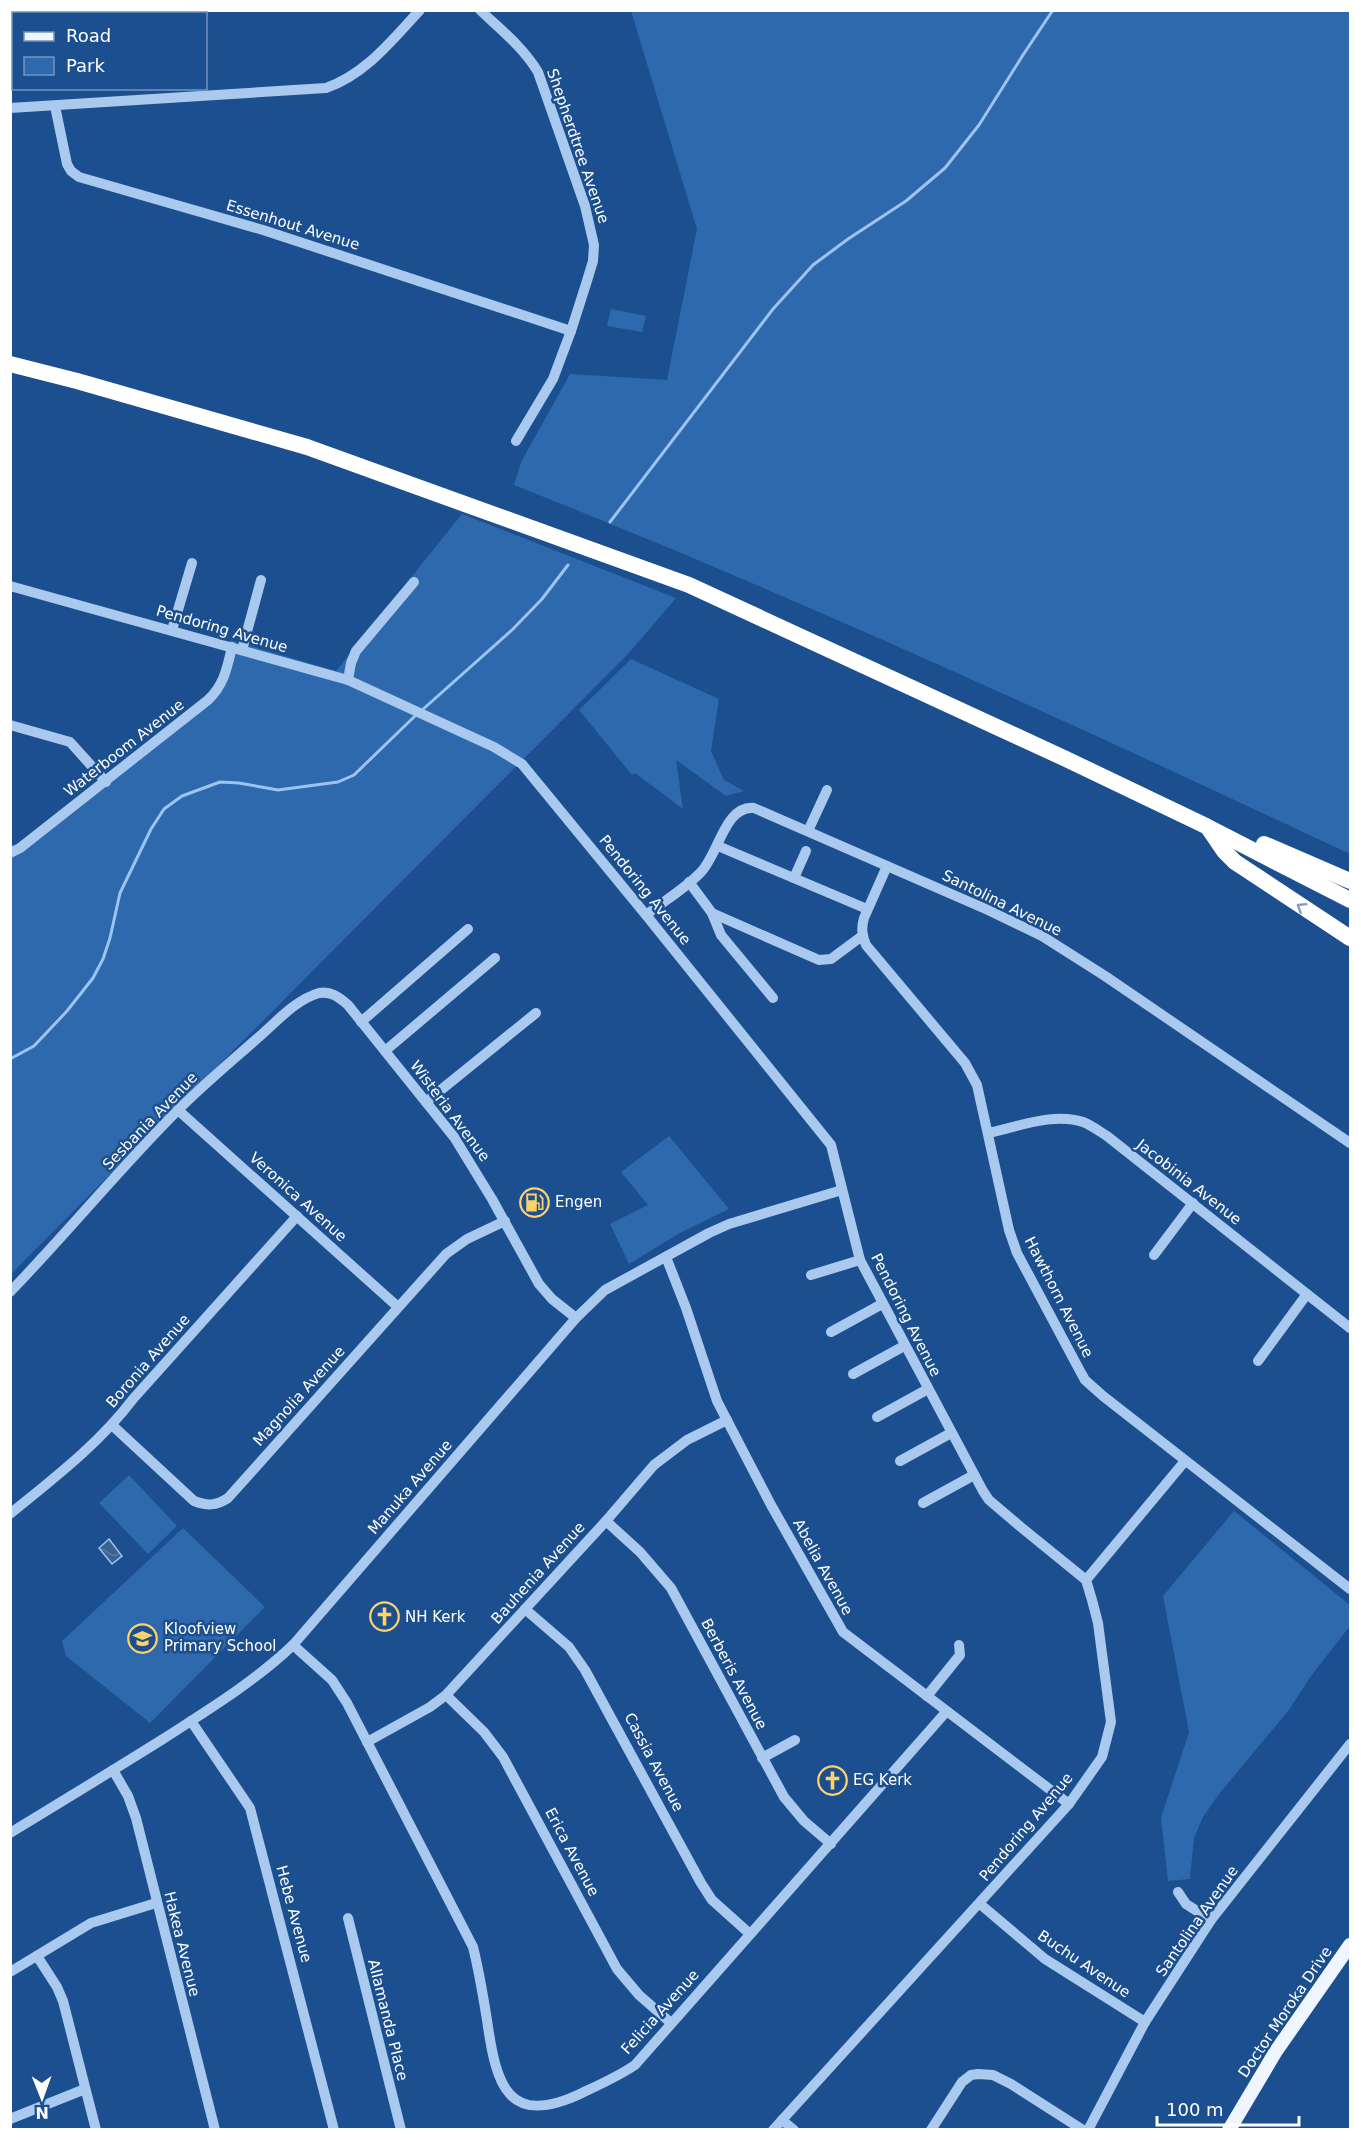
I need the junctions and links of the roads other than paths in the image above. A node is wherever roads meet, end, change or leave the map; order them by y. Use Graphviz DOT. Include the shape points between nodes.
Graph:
graph roads {
  1 [pos="420,10"];
  2 [pos="480,10"];
  3 [pos="55,105"];
  4 [pos="10,108"];
  5 [pos="571,331"];
  6 [pos="10,364"];
  7 [pos="516,441"];
  8 [pos="192,563"];
  9 [pos="261,580"];
  10 [pos="414,582"];
  11 [pos="10,586"];
  12 [pos="172,630"];
  13 [pos="237,649"];
  14 [pos="348,680"];
  15 [pos="10,724"];
  16 [pos="106,782"];
  17 [pos="827,790"];
  18 [pos="1206,826"];
  19 [pos="808,831"];
  20 [pos="718,846"];
  21 [pos="806,851"];
  22 [pos="10,853"];
  23 [pos="887,866"];
  24 [pos="794,878"];
  25 [pos="1350,881"];
  26 [pos="689,882"];
  27 [pos="1350,900"];
  28 [pos="867,909"];
  29 [pos="712,913"];
  30 [pos="646,915"];
  31 [pos="468,929"];
  32 [pos="862,936"];
  33 [pos="1350,938"];
  34 [pos="495,958"];
  35 [pos="327,992"];
  36 [pos="774,998"];
  37 [pos="536,1013"];
  38 [pos="361,1022"];
  39 [pos="385,1051"];
  40 [pos="426,1101"];
  41 [pos="178,1110"];
  42 [pos="988,1133"];
  43 [pos="1350,1143"];
  44 [pos="842,1190"];
  45 [pos="1192,1203"];
  46 [pos="297,1215"];
  47 [pos="505,1221"];
  48 [pos="1154,1255"];
  49 [pos="666,1257"];
  50 [pos="860,1260"];
  51 [pos="811,1275"];
  52 [pos="10,1292"];
  53 [pos="1307,1294"];
  54 [pos="882,1304"];
  55 [pos="398,1308"];
  56 [pos="576,1318"];
  57 [pos="1350,1328"];
  58 [pos="831,1332"];
  59 [pos="904,1346"];
  60 [pos="1258,1361"];
  61 [pos="853,1374"];
  62 [pos="928,1389"];
  63 [pos="877,1417"];
  64 [pos="727,1420"];
  65 [pos="113,1426"];
  66 [pos="951,1433"];
  67 [pos="900,1461"];
  68 [pos="1185,1461"];
  69 [pos="974,1475"];
  70 [pos="922,1503"];
  71 [pos="10,1514"];
  72 [pos="606,1521"];
  73 [pos="1086,1580"];
  74 [pos="1350,1589"];
  75 [pos="525,1609"];
  76 [pos="293,1645"];
  77 [pos="959,1645"];
  78 [pos="446,1695"];
  79 [pos="927,1696"];
  80 [pos="946,1712"];
  81 [pos="191,1721"];
  82 [pos="795,1740"];
  83 [pos="367,1742"];
  84 [pos="1350,1744"];
  85 [pos="762,1758"];
  86 [pos="113,1770"];
  87 [pos="1069,1804"];
  88 [pos="10,1833"];
  89 [pos="831,1844"];
  90 [pos="1178,1892"];
  91 [pos="156,1903"];
  92 [pos="980,1904"];
  93 [pos="348,1918"];
  94 [pos="1212,1920"];
  95 [pos="750,1934"];
  96 [pos="1350,1945"];
  97 [pos="37,1956"];
  98 [pos="10,1972"];
  99 [pos="1145,2022"];
  100 [pos="671,2023"];
  101 [pos="85,2090"];
  102 [pos="10,2119"];
  103 [pos="782,2120"];
  104 [pos="96,2130"];
  105 [pos="215,2130"];
  106 [pos="334,2130"];
  107 [pos="400,2130"];
  108 [pos="773,2130"];
  109 [pos="794,2130"];
  110 [pos="931,2130"];
  111 [pos="1083,2130"];
  112 [pos="1088,2130"];
  113 [pos="1229,2130"];
  1 -- 3 [label="street" via="374,59 326,88"];
  2 -- 5 [label="street, Shepherdtree Avenue" via="531,60 538,72 585,206 594,245 593,261"];
  3 -- 4 [label="street"];
  3 -- 5 [label="street, Essenhout Avenue" via="67,164 79,177 262,230"];
  5 -- 7 [label="street, Shepherdtree Avenue" via="549,388"];
  6 -- 18 [label="highway" via="307,447 689,585"];
  8 -- 12 [label="street"];
  9 -- 13 [label="street, Waterboom Avenue"];
  10 -- 14 [label="street" via="356,651"];
  11 -- 12 [label="street, Pendoring Avenue"];
  12 -- 13 [label="street, Pendoring Avenue"];
  13 -- 14 [label="street, Pendoring Avenue"];
  13 -- 16 [label="street, Waterboom Avenue" via="213,695"];
  14 -- 30 [label="street, Pendoring Avenue" via="513,758 528,771"];
  15 -- 16 [label="street" via="70,742"];
  16 -- 22 [label="street, Waterboom Avenue"];
  17 -- 19 [label="street"];
  18 -- 25 [label="highway" via="1235,832"];
  18 -- 27 [label="highway"];
  33 -- 18 [label="highway, one-way" via="1234,862"];
  19 -- 20 [label="street, Santolina Avenue" via="754,808 742,808 734,815"];
  19 -- 23 [label="street, Santolina Avenue"];
  20 -- 24 [label="street"];
  20 -- 26 [label="street, Santolina Avenue" via="706,866"];
  21 -- 24 [label="street"];
  23 -- 28 [label="street"];
  23 -- 43 [label="street, Santolina Avenue" via="1041,936"];
  24 -- 28 [label="street"];
  26 -- 29 [label="street"];
  26 -- 30 [label="street, Santolina Avenue"];
  28 -- 32 [label="street"];
  29 -- 32 [label="street" via="819,960 831,959"];
  29 -- 36 [label="street" via="721,935"];
  30 -- 44 [label="street, Pendoring Avenue" via="831,1145"];
  31 -- 38 [label="street"];
  32 -- 42 [label="street, Hawthorn Avenue" via="965,1063 977,1085"];
  34 -- 39 [label="street"];
  35 -- 38 [label="street, Wisteria Avenue" via="345,1002"];
  35 -- 41 [label="street, Sesbania Avenue" via="295,1006"];
  37 -- 40 [label="street"];
  38 -- 39 [label="street, Wisteria Avenue"];
  39 -- 40 [label="street, Wisteria Avenue"];
  40 -- 47 [label="street, Wisteria Avenue" via="470,1161"];
  41 -- 46 [label="street, Veronica Avenue"];
  41 -- 52 [label="street, Sesbania Avenue"];
  42 -- 45 [label="street, Jacobinia Avenue" via="1060,1118 1086,1123"];
  42 -- 68 [label="street, Hawthorn Avenue" via="1017,1253 1080,1371 1103,1396"];
  44 -- 49 [label="street, Manuka Avenue" via="729,1224"];
  44 -- 50 [label="street, Pendoring Avenue"];
  45 -- 48 [label="street"];
  45 -- 53 [label="street, Jacobinia Avenue"];
  46 -- 55 [label="street, Veronica Avenue"];
  46 -- 65 [label="street, Boronia Avenue"];
  47 -- 55 [label="street, Magnolia Avenue" via="446,1254"];
  47 -- 56 [label="street, Wisteria Avenue" via="539,1284"];
  49 -- 56 [label="street, Manuka Avenue" via="605,1290"];
  49 -- 64 [label="street, Abelia Avenue"];
  50 -- 51 [label="street"];
  50 -- 54 [label="street, Pendoring Avenue"];
  53 -- 57 [label="street, Jacobinia Avenue"];
  53 -- 60 [label="street"];
  54 -- 58 [label="street"];
  54 -- 59 [label="street, Pendoring Avenue"];
  55 -- 65 [label="street, Magnolia Avenue" via="219,1504 194,1501"];
  56 -- 76 [label="street, Manuka Avenue"];
  59 -- 61 [label="street"];
  59 -- 62 [label="street, Pendoring Avenue"];
  62 -- 63 [label="street"];
  62 -- 66 [label="street, Pendoring Avenue"];
  64 -- 72 [label="street, Bauhenia Avenue" via="671,1450"];
  64 -- 79 [label="street, Abelia Avenue" via="843,1632"];
  65 -- 71 [label="street, Boronia Avenue"];
  66 -- 67 [label="street"];
  66 -- 69 [label="street, Pendoring Avenue"];
  68 -- 73 [label="street"];
  68 -- 74 [label="street, Hawthorn Avenue"];
  69 -- 70 [label="street"];
  69 -- 73 [label="street, Pendoring Avenue" via="989,1500"];
  72 -- 75 [label="street, Bauhenia Avenue"];
  72 -- 85 [label="street, Berberis Avenue" via="671,1588"];
  73 -- 87 [label="street, Pendoring Avenue" via="1098,1623 1111,1722 1101,1756"];
  75 -- 78 [label="street, Bauhenia Avenue"];
  75 -- 95 [label="street, Cassia Avenue" via="569,1647 585,1670 712,1900"];
  76 -- 81 [label="street, Manuka Avenue" via="252,1680"];
  76 -- 83 [label="street, Felicia Avenue" via="332,1680"];
  77 -- 79 [label="street" via="960,1655"];
  78 -- 83 [label="street, Bauhenia Avenue"];
  78 -- 100 [label="street, Erica Avenue" via="503,1756 617,1969"];
  79 -- 80 [label="street, Abelia Avenue"];
  80 -- 87 [label="street, Abelia Avenue"];
  80 -- 89 [label="street, Felicia Avenue"];
  81 -- 86 [label="street, Manuka Avenue"];
  81 -- 106 [label="street, Hebe Avenue" via="250,1808"];
  82 -- 85 [label="street"];
  83 -- 100 [label="street, Felicia Avenue" via="473,1947 493,2059 509,2095 536,2107 566,2101 635,2065"];
  84 -- 94 [label="street, Santolina Avenue"];
  85 -- 89 [label="street, Berberis Avenue" via="791,1807"];
  86 -- 88 [label="street, Manuka Avenue"];
  86 -- 91 [label="street, Hakea Avenue" via="128,1796"];
  87 -- 92 [label="street, Pendoring Avenue"];
  89 -- 95 [label="street, Felicia Avenue"];
  90 -- 94 [label="street" via="1186,1904"];
  91 -- 97 [label="street" via="91,1923"];
  91 -- 105 [label="street, Hakea Avenue"];
  92 -- 99 [label="street, Buchu Avenue" via="1045,1959"];
  92 -- 103 [label="street, Pendoring Avenue"];
  93 -- 107 [label="street, Allamanda Place"];
  94 -- 99 [label="street, Santolina Avenue"];
  95 -- 100 [label="street, Felicia Avenue"];
  96 -- 113 [label="main road, Doctor Moroka Drive" via="1276,2051"];
  97 -- 98 [label="street"];
  97 -- 101 [label="street" via="63,2001"];
  99 -- 112 [label="street, Santolina Avenue"];
  101 -- 102 [label="street"];
  101 -- 104 [label="street"];
  103 -- 108 [label="street, Pendoring Avenue"];
  103 -- 109 [label="street"];
  110 -- 111 [label="street" via="962,2082 978,2074 993,2075 1011,2084"];
}
